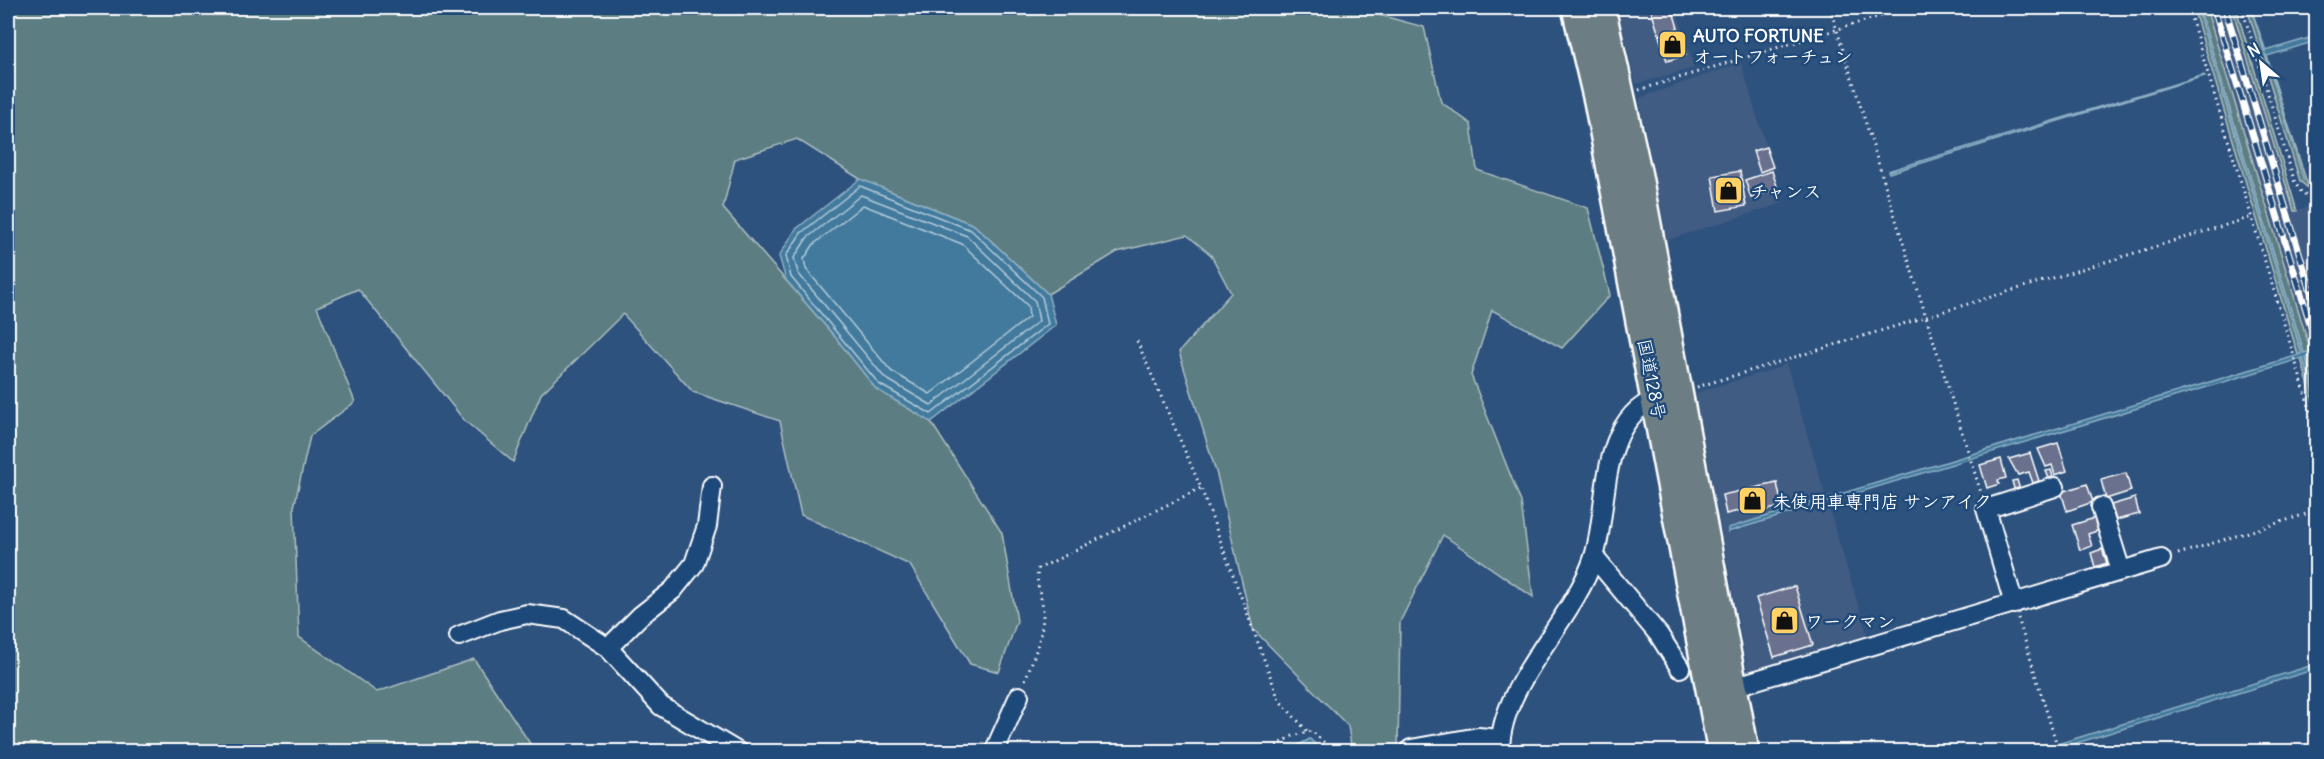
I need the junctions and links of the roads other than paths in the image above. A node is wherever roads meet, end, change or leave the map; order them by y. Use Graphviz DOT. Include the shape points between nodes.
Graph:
graph roads {
  1 [pos="1576,8"];
  2 [pos="1600,8"];
  3 [pos="1667,396"];
  4 [pos="712,486"];
  5 [pos="2055,487"];
  6 [pos="2101,507"];
  7 [pos="1594,557"];
  8 [pos="2161,559"];
  9 [pos="2121,571"];
  10 [pos="2014,604"];
  11 [pos="459,636"];
  12 [pos="608,648"];
  13 [pos="1680,668"];
  14 [pos="1721,690"];
  15 [pos="1019,696"];
  16 [pos="1500,745"];
  17 [pos="1411,749"];
  18 [pos="738,752"];
  19 [pos="994,752"];
  20 [pos="1722,752"];
  21 [pos="1745,752"];
  1 -- 3 [label="highway, 国道128号"];
  2 -- 3 [label="highway, 国道128号" via="1621,95"];
  3 -- 7 [label="street" via="1629,417 1613,451"];
  3 -- 14 [label="highway, 国道128号"];
  4 -- 12 [label="street" via="708,526 694,564 672,590"];
  5 -- 10 [label="street" via="1986,509"];
  6 -- 9 [label="street"];
  7 -- 13 [label="street" via="1659,635"];
  7 -- 16 [label="street" via="1568,610 1511,701"];
  8 -- 9 [label="street"];
  9 -- 10 [label="street"];
  10 -- 14 [label="street"];
  11 -- 12 [label="street" via="527,614 564,619"];
  12 -- 18 [label="street" via="661,706"];
  14 -- 20 [label="highway, 国道128号"];
  14 -- 21 [label="highway, 国道128号"];
  15 -- 19 [label="street"];
  16 -- 17 [label="street" via="1478,737"];
}
